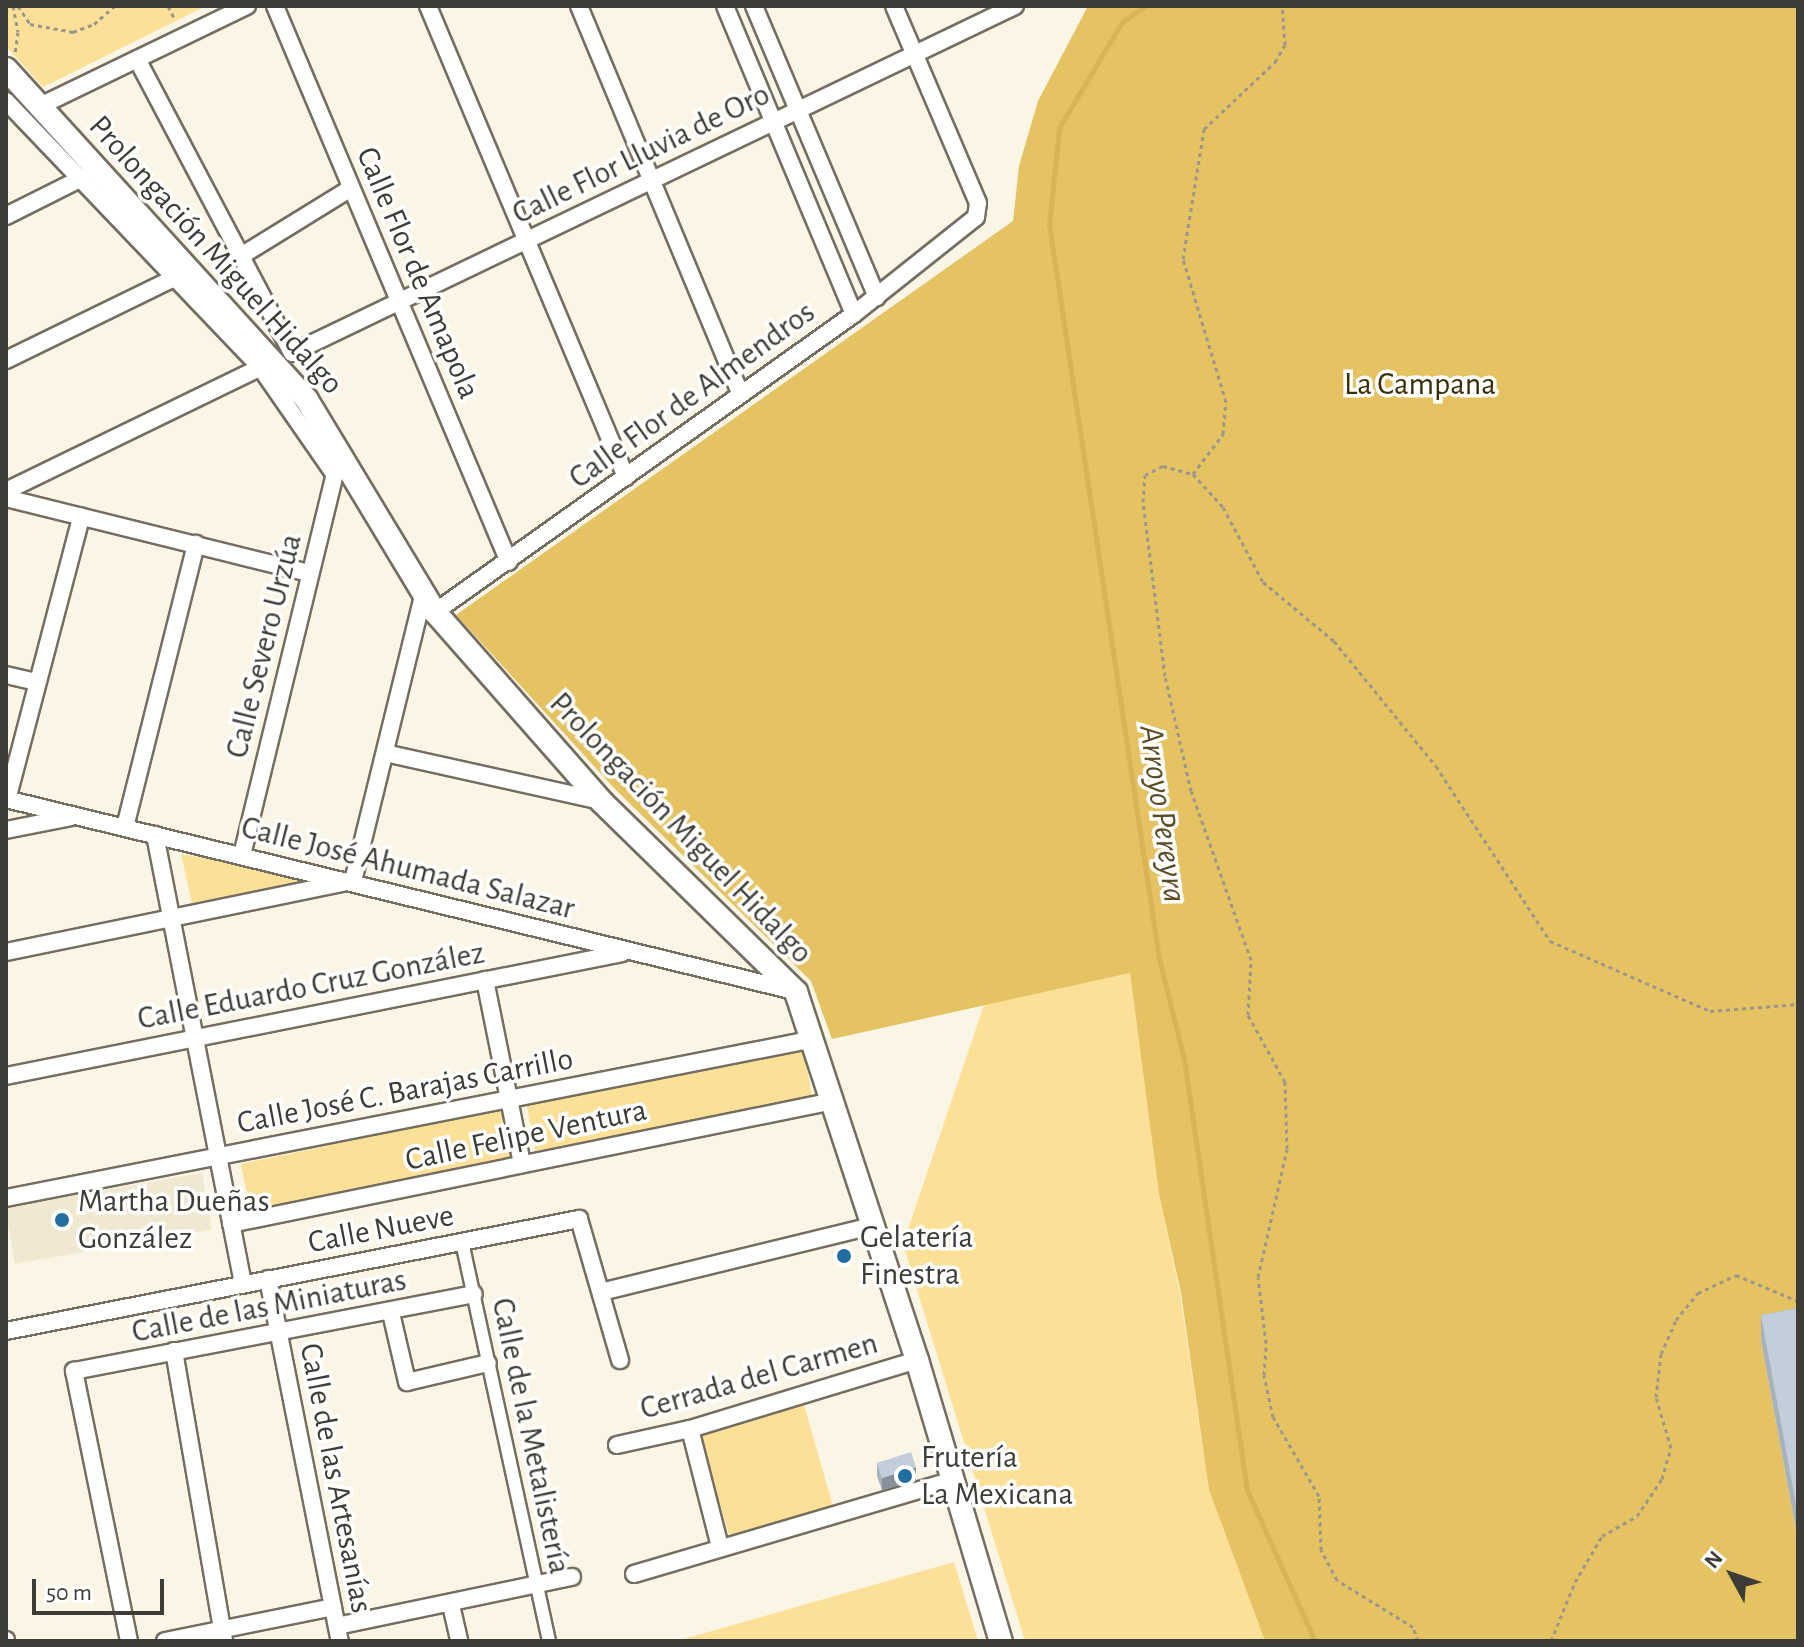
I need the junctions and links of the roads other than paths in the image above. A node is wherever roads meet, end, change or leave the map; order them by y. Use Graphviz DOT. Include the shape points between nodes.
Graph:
graph roads {
  1 [pos="247,6"];
  2 [pos="275,6"];
  3 [pos="428,6"];
  4 [pos="579,6"];
  5 [pos="725,6"];
  6 [pos="754,6"];
  7 [pos="894,6"];
  8 [pos="1015,6"];
  9 [pos="914,54"];
  10 [pos="137,59"];
  11 [pos="9,69"];
  12 [pos="6,101"];
  13 [pos="40,106"];
  14 [pos="798,110"];
  15 [pos="773,122"];
  16 [pos="89,174"];
  17 [pos="651,181"];
  18 [pos="351,188"];
  19 [pos="6,216"];
  20 [pos="526,240"];
  21 [pos="241,256"];
  22 [pos="182,273"];
  23 [pos="877,297"];
  24 [pos="399,301"];
  25 [pos="854,314"];
  26 [pos="6,360"];
  27 [pos="275,360"];
  28 [pos="740,392"];
  29 [pos="340,451"];
  30 [pos="335,475"];
  31 [pos="626,477"];
  32 [pos="6,491"];
  33 [pos="6,498"];
  34 [pos="81,517"];
  35 [pos="196,544"];
  36 [pos="509,562"];
  37 [pos="310,573"];
  38 [pos="429,605"];
  39 [pos="6,675"];
  40 [pos="37,682"];
  41 [pos="385,753"];
  42 [pos="6,800"];
  43 [pos="601,801"];
  44 [pos="76,815"];
  45 [pos="125,827"];
  46 [pos="6,830"];
  47 [pos="155,835"];
  48 [pos="242,855"];
  49 [pos="353,881"];
  50 [pos="171,918"];
  51 [pos="627,951"];
  52 [pos="6,952"];
  53 [pos="485,980"];
  54 [pos="796,992"];
  55 [pos="195,1038"];
  56 [pos="814,1039"];
  57 [pos="6,1076"];
  58 [pos="510,1099"];
  59 [pos="833,1101"];
  60 [pos="218,1156"];
  61 [pos="522,1164"];
  62 [pos="6,1198"];
  63 [pos="231,1224"];
  64 [pos="872,1226"];
  65 [pos="462,1242"];
  66 [pos="268,1279"];
  67 [pos="243,1284"];
  68 [pos="601,1292"];
  69 [pos="474,1294"];
  70 [pos="391,1313"];
  71 [pos="6,1331"];
  72 [pos="279,1335"];
  73 [pos="174,1351"];
  74 [pos="620,1360"];
  75 [pos="917,1360"];
  76 [pos="488,1363"];
  77 [pos="690,1429"];
  78 [pos="617,1445"];
  79 [pos="954,1480"];
  80 [pos="720,1547"];
  81 [pos="634,1574"];
  82 [pos="572,1577"];
  83 [pos="537,1585"];
  84 [pos="451,1605"];
  85 [pos="333,1607"];
  86 [pos="338,1634"];
  87 [pos="223,1635"];
  88 [pos="129,1641"];
  89 [pos="165,1641"];
  90 [pos="459,1641"];
  91 [pos="549,1641"];
  92 [pos="1001,1641"];
  1 -- 10 [label="street"];
  2 -- 18 [label="street, Calle Flor de Amapola"];
  3 -- 20 [label="street"];
  4 -- 17 [label="street"];
  5 -- 15 [label="street"];
  6 -- 14 [label="street"];
  7 -- 9 [label="street"];
  8 -- 9 [label="street, Calle Flor Lluvia de Oro"];
  9 -- 14 [label="street, Calle Flor Lluvia de Oro"];
  9 -- 23 [label="street, Calle Flor de Almendros" via="978,203 976,217"];
  10 -- 13 [label="street"];
  10 -- 21 [label="street"];
  11 -- 13 [label="main road, Prolongación Miguel Hidalgo"];
  12 -- 16 [label="street"];
  13 -- 16 [label="main road, Prolongación Miguel Hidalgo"];
  14 -- 15 [label="street, Calle Flor Lluvia de Oro"];
  14 -- 23 [label="street"];
  15 -- 17 [label="street, Calle Flor Lluvia de Oro"];
  15 -- 25 [label="street"];
  16 -- 19 [label="street"];
  16 -- 22 [label="main road, Prolongación Miguel Hidalgo"];
  17 -- 20 [label="street, Calle Flor Lluvia de Oro"];
  17 -- 28 [label="street"];
  18 -- 21 [label="street"];
  18 -- 24 [label="street, Calle Flor de Amapola"];
  20 -- 24 [label="street, Calle Flor Lluvia de Oro"];
  20 -- 31 [label="street"];
  21 -- 27 [label="street"];
  22 -- 26 [label="street"];
  22 -- 27 [label="main road, Prolongación Miguel Hidalgo"];
  23 -- 25 [label="street, Calle Flor de Almendros"];
  24 -- 27 [label="street, Calle Flor Lluvia de Oro"];
  24 -- 36 [label="street, Calle Flor de Amapola"];
  25 -- 28 [label="street, Calle Flor de Almendros"];
  27 -- 29 [label="main road, Prolongación Miguel Hidalgo"];
  27 -- 30 [label="street"];
  27 -- 32 [label="street, Calle Flor Lluvia de Oro"];
  28 -- 31 [label="street, Calle Flor de Almendros"];
  29 -- 30 [label="street, Calle Severo Urzúa"];
  29 -- 38 [label="main road, Prolongación Miguel Hidalgo"];
  30 -- 37 [label="street, Calle Severo Urzúa"];
  31 -- 36 [label="street, Calle Flor de Almendros"];
  33 -- 34 [label="street"];
  34 -- 35 [label="street"];
  34 -- 40 [label="street"];
  35 -- 37 [label="street"];
  35 -- 45 [label="street"];
  36 -- 38 [label="street, Calle Flor de Almendros"];
  37 -- 48 [label="street, Calle Severo Urzúa"];
  38 -- 41 [label="street"];
  38 -- 43 [label="main road, Prolongación Miguel Hidalgo"];
  39 -- 40 [label="street"];
  40 -- 42 [label="street"];
  41 -- 43 [label="street"];
  41 -- 49 [label="street"];
  42 -- 44 [label="street, Calle José Ahumada Salazar"];
  43 -- 54 [label="main road, Prolongación Miguel Hidalgo"];
  44 -- 45 [label="street, Calle José Ahumada Salazar"];
  44 -- 46 [label="street"];
  45 -- 47 [label="street, Calle José Ahumada Salazar"];
  47 -- 48 [label="street, Calle José Ahumada Salazar"];
  47 -- 50 [label="street"];
  48 -- 49 [label="street, Calle José Ahumada Salazar"];
  49 -- 50 [label="street"];
  49 -- 51 [label="street, Calle José Ahumada Salazar"];
  50 -- 52 [label="street"];
  50 -- 55 [label="street"];
  51 -- 53 [label="street, Calle Eduardo Cruz González"];
  51 -- 54 [label="street, Calle José Ahumada Salazar"];
  53 -- 55 [label="street, Calle Eduardo Cruz González"];
  53 -- 58 [label="street"];
  54 -- 56 [label="main road, Prolongación Miguel Hidalgo"];
  55 -- 57 [label="street, Calle Eduardo Cruz González"];
  55 -- 60 [label="street"];
  56 -- 58 [label="street, Calle José C. Barajas Carrillo"];
  56 -- 59 [label="main road, Prolongación Miguel Hidalgo"];
  58 -- 60 [label="street, Calle José C. Barajas Carrillo"];
  58 -- 61 [label="street"];
  59 -- 61 [label="street, Calle Felipe Ventura"];
  59 -- 64 [label="main road, Prolongación Miguel Hidalgo"];
  60 -- 62 [label="street, Calle José C. Barajas Carrillo"];
  60 -- 63 [label="street"];
  61 -- 63 [label="street, Calle Felipe Ventura"];
  63 -- 67 [label="street"];
  64 -- 68 [label="street"];
  64 -- 75 [label="main road, Prolongación Miguel Hidalgo"];
  65 -- 66 [label="street, Calle Nueve"];
  65 -- 68 [label="street, Calle Nueve" via="579,1219"];
  65 -- 69 [label="street, Calle de la Metalistería"];
  66 -- 67 [label="street, Calle Nueve"];
  66 -- 72 [label="street, Calle de las Artesanías"];
  67 -- 71 [label="street, Calle Nueve"];
  68 -- 74 [label="street"];
  69 -- 70 [label="street, Calle de las Miniaturas"];
  69 -- 76 [label="street, Calle de la Metalistería"];
  70 -- 72 [label="street, Calle de las Miniaturas"];
  70 -- 76 [label="street" via="407,1382"];
  72 -- 73 [label="street, Calle de las Miniaturas"];
  72 -- 85 [label="street, Calle de las Artesanías"];
  73 -- 87 [label="street"];
  73 -- 88 [label="street, Calle de las Miniaturas" via="74,1371"];
  75 -- 77 [label="street, Cerrada del Carmen"];
  75 -- 79 [label="main road, Prolongación Miguel Hidalgo"];
  76 -- 83 [label="street, Calle de la Metalistería"];
  77 -- 78 [label="street, Cerrada del Carmen"];
  77 -- 80 [label="street"];
  79 -- 80 [label="street"];
  79 -- 92 [label="main road, Prolongación Miguel Hidalgo"];
  80 -- 81 [label="street"];
  82 -- 83 [label="street"];
  83 -- 84 [label="street"];
  83 -- 91 [label="street, Calle de la Metalistería"];
  84 -- 86 [label="street"];
  84 -- 90 [label="street"];
  85 -- 86 [label="street, Calle de las Artesanías"];
  85 -- 87 [label="street"];
  87 -- 89 [label="street"];
}
